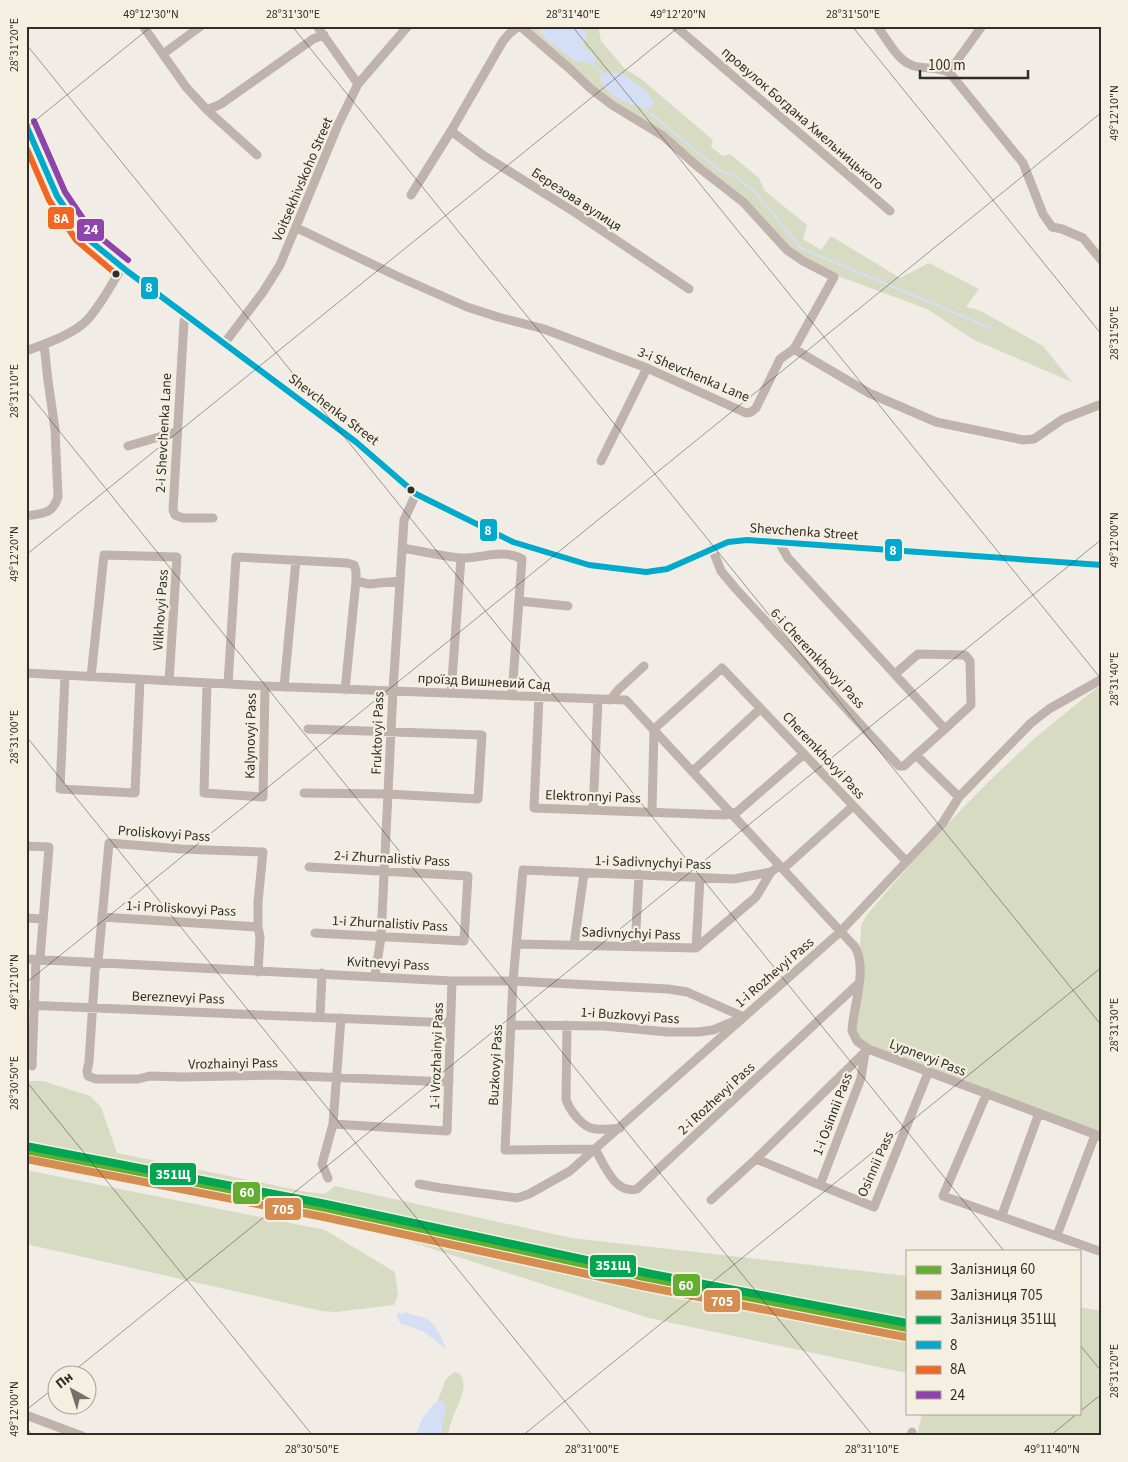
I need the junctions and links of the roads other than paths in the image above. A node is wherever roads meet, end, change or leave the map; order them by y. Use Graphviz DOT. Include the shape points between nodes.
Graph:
graph roads {
  1 [pos="143,26"];
  2 [pos="201,26"];
  3 [pos="317,26"];
  4 [pos="408,26"];
  5 [pos="520,26"];
  6 [pos="675,26"];
  7 [pos="877,26"];
  8 [pos="982,26"];
  9 [pos="324,35"];
  10 [pos="163,54"];
  11 [pos="949,72"];
  12 [pos="358,84"];
  13 [pos="207,110"];
  14 [pos="26,124"];
  15 [pos="451,131"];
  16 [pos="256,155"];
  17 [pos="411,195"];
  18 [pos="890,211"];
  19 [pos="297,228"];
  20 [pos="1102,261"];
  21 [pos="122,267"];
  22 [pos="689,289"];
  23 [pos="187,315"];
  24 [pos="44,344"];
  25 [pos="224,344"];
  26 [pos="794,349"];
  27 [pos="26,351"];
  28 [pos="647,368"];
  29 [pos="1101,403"];
  30 [pos="176,432"];
  31 [pos="128,446"];
  32 [pos="602,461"];
  33 [pos="416,494"];
  34 [pos="26,516"];
  35 [pos="213,518"];
  36 [pos="778,542"];
  37 [pos="402,548"];
  38 [pos="712,548"];
  39 [pos="461,558"];
  40 [pos="296,560"];
  41 [pos="1102,566"];
  42 [pos="356,581"];
  43 [pos="400,581"];
  44 [pos="519,601"];
  45 [pos="568,606"];
  46 [pos="644,666"];
  47 [pos="26,674"];
  48 [pos="895,674"];
  49 [pos="65,676"];
  50 [pos="91,677"];
  51 [pos="1102,679"];
  52 [pos="140,680"];
  53 [pos="169,681"];
  54 [pos="206,683"];
  55 [pos="228,684"];
  56 [pos="265,686"];
  57 [pos="284,687"];
  58 [pos="345,690"];
  59 [pos="392,690"];
  60 [pos="452,693"];
  61 [pos="512,695"];
  62 [pos="539,697"];
  63 [pos="598,700"];
  64 [pos="610,700"];
  65 [pos="760,709"];
  66 [pos="308,729"];
  67 [pos="654,729"];
  68 [pos="945,729"];
  69 [pos="391,732"];
  70 [pos="804,754"];
  71 [pos="916,755"];
  72 [pos="693,772"];
  73 [pos="304,793"];
  74 [pos="388,794"];
  75 [pos="959,798"];
  76 [pos="853,806"];
  77 [pos="593,810"];
  78 [pos="652,812"];
  79 [pos="732,813"];
  80 [pos="26,846"];
  81 [pos="906,861"];
  82 [pos="309,867"];
  83 [pos="781,868"];
  84 [pos="384,870"];
  85 [pos="523,870"];
  86 [pos="771,872"];
  87 [pos="584,873"];
  88 [pos="639,874"];
  89 [pos="700,878"];
  90 [pos="102,917"];
  91 [pos="26,918"];
  92 [pos="43,919"];
  93 [pos="258,927"];
  94 [pos="840,932"];
  95 [pos="315,934"];
  96 [pos="381,937"];
  97 [pos="464,941"];
  98 [pos="517,944"];
  99 [pos="574,945"];
  100 [pos="635,947"];
  101 [pos="696,948"];
  102 [pos="34,959"];
  103 [pos="98,962"];
  104 [pos="258,972"];
  105 [pos="322,974"];
  106 [pos="375,976"];
  107 [pos="452,981"];
  108 [pos="513,981"];
  109 [pos="859,982"];
  110 [pos="30,1005"];
  111 [pos="92,1008"];
  112 [pos="320,1017"];
  113 [pos="744,1017"];
  114 [pos="341,1018"];
  115 [pos="451,1024"];
  116 [pos="567,1025"];
  117 [pos="511,1026"];
  118 [pos="866,1050"];
  119 [pos="32,1066"];
  120 [pos="928,1073"];
  121 [pos="336,1078"];
  122 [pos="448,1082"];
  123 [pos="987,1093"];
  124 [pos="1039,1113"];
  125 [pos="333,1124"];
  126 [pos="620,1128"];
  127 [pos="1098,1136"];
  128 [pos="595,1149"];
  129 [pos="756,1159"];
  130 [pos="328,1178"];
  131 [pos="419,1184"];
  132 [pos="820,1185"];
  133 [pos="711,1200"];
  134 [pos="1002,1215"];
  135 [pos="1056,1235"];
  136 [pos="1102,1252"];
  137 [pos="26,1415"];
  138 [pos="82,1436"];
  1 -- 10 [label="street"];
  2 -- 10 [label="street"];
  3 -- 9 [label="street"];
  4 -- 12 [label="street, Voitsekhivskoho Street"];
  5 -- 15 [label="street" via="502,41"];
  5 -- 26 [label="street" via="591,89 663,136 743,202 787,250 834,277"];
  6 -- 18 [label="street, провулок Богдана Хмельницького"];
  7 -- 11 [label="street" via="903,61"];
  8 -- 11 [label="street"];
  9 -- 12 [label="street"];
  9 -- 13 [label="street" via="313,39 221,104"];
  10 -- 13 [label="street"];
  11 -- 20 [label="street" via="1023,163 1043,214 1052,227 1083,238"];
  12 -- 19 [label="street, Voitsekhivskoho Street" via="338,124"];
  13 -- 16 [label="street"];
  14 -- 21 [label="street, Shevchenka Street" via="57,196 83,235"];
  15 -- 17 [label="street"];
  15 -- 22 [label="street, Березова вулиця"];
  19 -- 25 [label="street, Voitsekhivskoho Street" via="268,285"];
  19 -- 28 [label="street, 3-i Shevchenka Lane" via="466,307 544,329"];
  21 -- 23 [label="street, Shevchenka Street"];
  21 -- 24 [label="street" via="88,320"];
  23 -- 25 [label="street, Shevchenka Street"];
  23 -- 30 [label="street, 2-i Shevchenka Lane"];
  24 -- 27 [label="street"];
  24 -- 34 [label="street" via="55,429 58,497 50,511"];
  25 -- 33 [label="street, Shevchenka Street" via="356,442"];
  26 -- 28 [label="street, 3-i Shevchenka Lane" via="780,358 756,408 746,413"];
  26 -- 29 [label="street" via="869,393 936,422 1023,440 1034,439 1063,419"];
  28 -- 32 [label="street"];
  30 -- 31 [label="street"];
  30 -- 35 [label="street, 2-i Shevchenka Lane" via="175,515"];
  33 -- 37 [label="street, Fruktovyi Pass" via="404,520"];
  33 -- 38 [label="street, Shevchenka Street" via="513,542 589,565 646,572 667,569"];
  36 -- 38 [label="street, Shevchenka Street" via="746,540"];
  36 -- 41 [label="street, Shevchenka Street"];
  36 -- 48 [label="street" via="788,558"];
  37 -- 39 [label="street"];
  37 -- 43 [label="street, Fruktovyi Pass"];
  38 -- 71 [label="street, 6-i Cheremkhovyi Pass" via="721,571 736,589 899,766 904,766"];
  39 -- 44 [label="street" via="497,554 522,559"];
  39 -- 60 [label="street"];
  40 -- 42 [label="street" via="354,565"];
  40 -- 55 [label="street" via="236,557"];
  40 -- 57 [label="street"];
  42 -- 43 [label="street" via="369,584"];
  42 -- 58 [label="street"];
  43 -- 59 [label="street, Fruktovyi Pass"];
  44 -- 45 [label="street"];
  44 -- 61 [label="street"];
  46 -- 64 [label="street"];
  47 -- 49 [label="street, проїзд Вишневий Сад"];
  48 -- 68 [label="street"];
  48 -- 68 [label="street, 6-i Cheremkhovyi Pass" via="918,654 968,657 971,705"];
  49 -- 50 [label="street, проїзд Вишневий Сад"];
  49 -- 52 [label="street" via="60,789 135,793"];
  50 -- 52 [label="street, проїзд Вишневий Сад"];
  50 -- 53 [label="street, Vilkhovyi Pass" via="104,555 178,557"];
  51 -- 75 [label="street, 1-i Rozhevyi Pass" via="1039,716"];
  52 -- 53 [label="street, проїзд Вишневий Сад"];
  53 -- 54 [label="street, проїзд Вишневий Сад"];
  54 -- 55 [label="street, проїзд Вишневий Сад"];
  54 -- 56 [label="street, Kalynovyi Pass" via="204,793 263,797"];
  55 -- 56 [label="street, проїзд Вишневий Сад"];
  56 -- 57 [label="street, проїзд Вишневий Сад"];
  57 -- 58 [label="street, проїзд Вишневий Сад"];
  58 -- 59 [label="street, проїзд Вишневий Сад"];
  59 -- 60 [label="street, проїзд Вишневий Сад"];
  59 -- 69 [label="street, Fruktovyi Pass"];
  60 -- 61 [label="street, проїзд Вишневий Сад"];
  61 -- 62 [label="street, проїзд Вишневий Сад"];
  62 -- 63 [label="street, проїзд Вишневий Сад"];
  62 -- 77 [label="street, Elektronnyi Pass" via="534,808"];
  63 -- 64 [label="street, проїзд Вишневий Сад"];
  63 -- 77 [label="street"];
  64 -- 67 [label="street, проїзд Вишневий Сад" via="626,700"];
  65 -- 67 [label="street, Cheremkhovyi Pass" via="722,668"];
  65 -- 70 [label="street, Cheremkhovyi Pass"];
  65 -- 72 [label="street"];
  66 -- 69 [label="street"];
  67 -- 72 [label="street, проїзд Вишневий Сад"];
  67 -- 78 [label="street"];
  68 -- 71 [label="street, 6-i Cheremkhovyi Pass"];
  69 -- 74 [label="street, Fruktovyi Pass"];
  69 -- 74 [label="street" via="482,734 478,799"];
  70 -- 76 [label="street, Cheremkhovyi Pass"];
  70 -- 79 [label="street"];
  71 -- 75 [label="street"];
  72 -- 79 [label="street, проїзд Вишневий Сад"];
  73 -- 74 [label="street"];
  74 -- 84 [label="street, Fruktovyi Pass"];
  75 -- 81 [label="street, 1-i Rozhevyi Pass" via="942,824"];
  76 -- 81 [label="street, Cheremkhovyi Pass"];
  76 -- 83 [label="street, 1-i Sadivnychyi Pass"];
  77 -- 78 [label="street, Elektronnyi Pass"];
  78 -- 79 [label="street, Elektronnyi Pass"];
  79 -- 83 [label="street, проїзд Вишневий Сад"];
  80 -- 92 [label="street" via="49,847"];
  81 -- 94 [label="street, 1-i Rozhevyi Pass"];
  82 -- 84 [label="street, 2-i Zhurnalistiv Pass"];
  83 -- 86 [label="street, 1-i Sadivnychyi Pass"];
  83 -- 94 [label="street, проїзд Вишневий Сад"];
  84 -- 96 [label="street, Fruktovyi Pass"];
  84 -- 97 [label="street, 2-i Zhurnalistiv Pass" via="468,876"];
  85 -- 87 [label="street, 1-i Sadivnychyi Pass"];
  85 -- 98 [label="street, Buzkovyi Pass"];
  86 -- 89 [label="street, 1-i Sadivnychyi Pass" via="734,879"];
  86 -- 101 [label="street, Sadivnychyi Pass" via="756,897"];
  87 -- 88 [label="street, 1-i Sadivnychyi Pass"];
  87 -- 99 [label="street"];
  88 -- 89 [label="street, 1-i Sadivnychyi Pass"];
  88 -- 100 [label="street"];
  89 -- 101 [label="street"];
  90 -- 93 [label="street, 1-i Proliskovyi Pass"];
  90 -- 93 [label="street, Proliskovyi Pass" via="109,843 263,852"];
  90 -- 103 [label="street, Proliskovyi Pass"];
  91 -- 92 [label="street"];
  92 -- 102 [label="street"];
  93 -- 104 [label="street, Proliskovyi Pass"];
  94 -- 109 [label="street, Lypnevyi Pass" via="858,952"];
  94 -- 113 [label="street, 1-i Rozhevyi Pass"];
  95 -- 96 [label="street, 1-i Zhurnalistiv Pass"];
  96 -- 97 [label="street, 1-i Zhurnalistiv Pass"];
  96 -- 106 [label="street, Fruktovyi Pass"];
  98 -- 99 [label="street, Sadivnychyi Pass"];
  98 -- 108 [label="street, Buzkovyi Pass"];
  99 -- 100 [label="street, Sadivnychyi Pass"];
  100 -- 101 [label="street, Sadivnychyi Pass"];
  102 -- 103 [label="street, Kvitnevyi Pass"];
  102 -- 110 [label="street"];
  103 -- 104 [label="street, Kvitnevyi Pass"];
  103 -- 111 [label="street, Proliskovyi Pass" via="94,970"];
  104 -- 105 [label="street, Kvitnevyi Pass"];
  105 -- 106 [label="street, Kvitnevyi Pass"];
  105 -- 112 [label="street"];
  106 -- 107 [label="street, Kvitnevyi Pass"];
  107 -- 108 [label="street, Kvitnevyi Pass"];
  107 -- 115 [label="street, 1-i Vrozhainyi Pass"];
  108 -- 113 [label="street, Kvitnevyi Pass" via="668,989 687,992"];
  108 -- 117 [label="street, Buzkovyi Pass"];
  109 -- 118 [label="street, Lypnevyi Pass" via="852,1034"];
  109 -- 128 [label="street, 2-i Rozhevyi Pass" via="638,1189 628,1190 616,1183"];
  110 -- 111 [label="street, Bereznevyi Pass"];
  110 -- 119 [label="street"];
  111 -- 112 [label="street, Bereznevyi Pass"];
  111 -- 121 [label="street, Vrozhainyi Pass" via="87,1071 88,1076 96,1079 274,1075"];
  112 -- 114 [label="street, Bereznevyi Pass"];
  113 -- 116 [label="street, 1-i Buzkovyi Pass" via="713,1030 698,1032"];
  113 -- 126 [label="street, 1-i Rozhevyi Pass"];
  114 -- 115 [label="street, Bereznevyi Pass"];
  114 -- 121 [label="street"];
  115 -- 122 [label="street, 1-i Vrozhainyi Pass"];
  116 -- 117 [label="street, 1-i Buzkovyi Pass"];
  116 -- 126 [label="street" via="568,1106 594,1130"];
  117 -- 128 [label="street, Buzkovyi Pass" via="505,1150"];
  118 -- 120 [label="street, Lypnevyi Pass"];
  118 -- 129 [label="street"];
  118 -- 132 [label="street, 1-i Osinnii Pass" via="861,1078"];
  120 -- 123 [label="street, Lypnevyi Pass"];
  120 -- 132 [label="street, Osinnii Pass" via="874,1207"];
  121 -- 122 [label="street, Vrozhainyi Pass"];
  121 -- 125 [label="street"];
  122 -- 125 [label="street, 1-i Vrozhainyi Pass" via="447,1131"];
  123 -- 124 [label="street, Lypnevyi Pass"];
  123 -- 134 [label="street" via="943,1196"];
  124 -- 127 [label="street, Lypnevyi Pass"];
  124 -- 134 [label="street"];
  125 -- 130 [label="street" via="322,1164"];
  126 -- 128 [label="street, 1-i Rozhevyi Pass"];
  127 -- 135 [label="street"];
  128 -- 131 [label="street, 1-i Rozhevyi Pass" via="570,1171 523,1197"];
  129 -- 132 [label="street, Osinnii Pass"];
  129 -- 133 [label="street"];
  134 -- 135 [label="street"];
  135 -- 136 [label="street"];
  137 -- 138 [label="street"];
}
